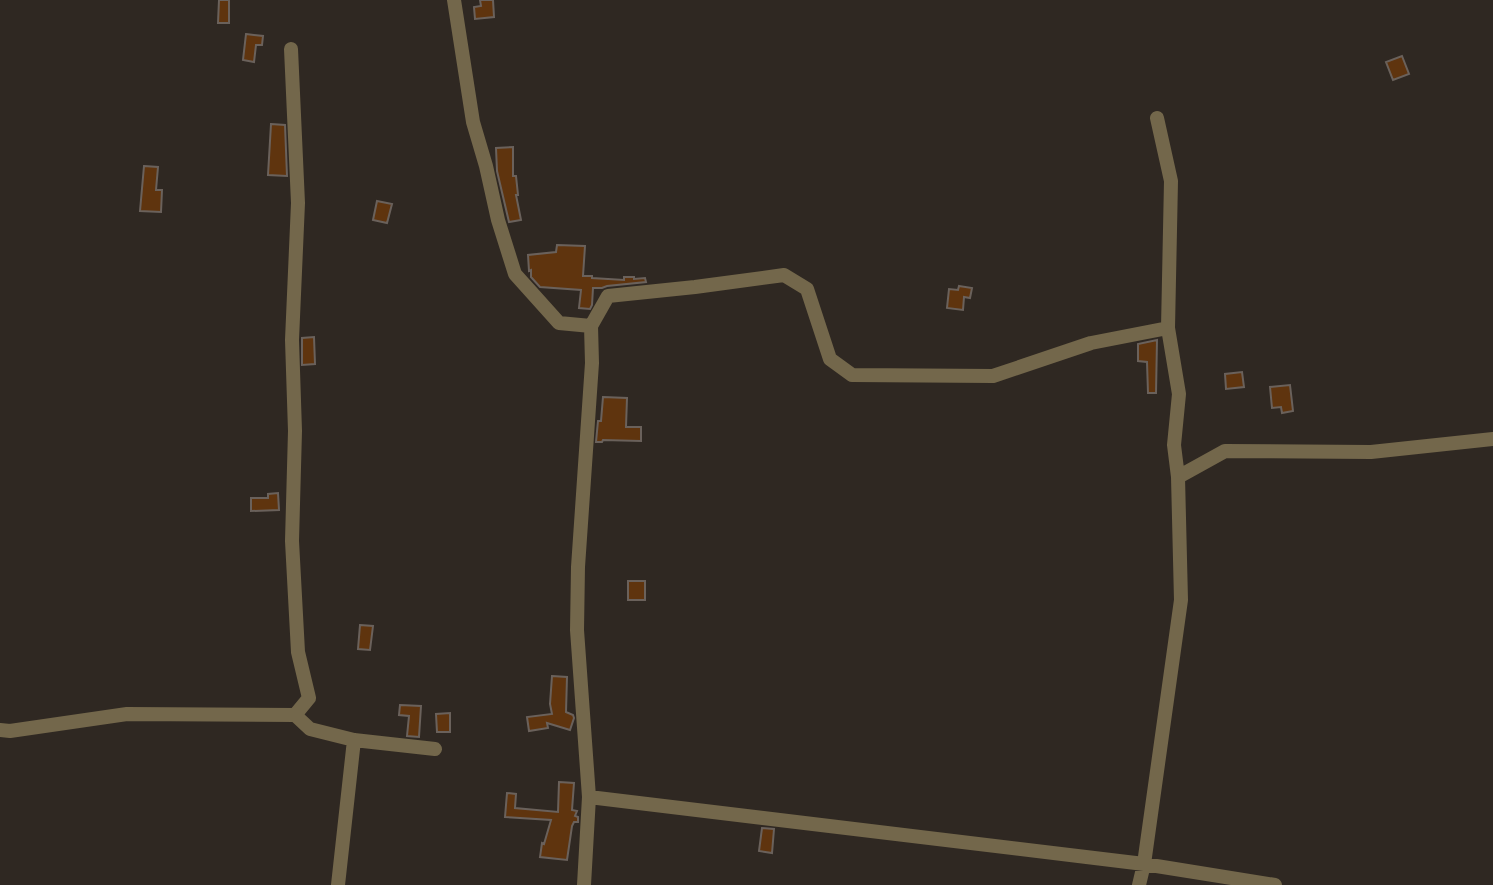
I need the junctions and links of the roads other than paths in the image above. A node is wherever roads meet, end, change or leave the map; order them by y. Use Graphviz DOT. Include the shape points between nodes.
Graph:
graph roads {
  1 [pos="454,0"];
  2 [pos="291,49"];
  3 [pos="1157,118"];
  4 [pos="591,326"];
  5 [pos="1168,328"];
  6 [pos="1493,439"];
  7 [pos="1178,477"];
  8 [pos="295,715"];
  9 [pos="0,730"];
  10 [pos="354,740"];
  11 [pos="435,749"];
  12 [pos="589,797"];
  13 [pos="1144,864"];
  14 [pos="338,885"];
  15 [pos="584,885"];
  16 [pos="1139,885"];
  17 [pos="1275,885"];
  1 -- 4 [label="street" via="473,122 515,274 559,323"];
  2 -- 8 [label="street" via="298,203 292,340 292,541 298,652 309,698"];
  3 -- 5 [label="street" via="1171,181"];
  4 -- 5 [label="street" via="608,296 783,275 807,289 830,359 852,375 993,376 1091,343"];
  4 -- 12 [label="street" via="577,630"];
  5 -- 7 [label="street" via="1179,394 1174,445"];
  6 -- 7 [label="street" via="1371,452 1224,451"];
  7 -- 13 [label="street" via="1181,600"];
  8 -- 9 [label="street" via="127,714"];
  8 -- 10 [label="street" via="310,729"];
  10 -- 11 [label="street"];
  10 -- 14 [label="street"];
  12 -- 13 [label="street"];
  12 -- 15 [label="street"];
  13 -- 16 [label="street"];
  13 -- 17 [label="street"];
}
